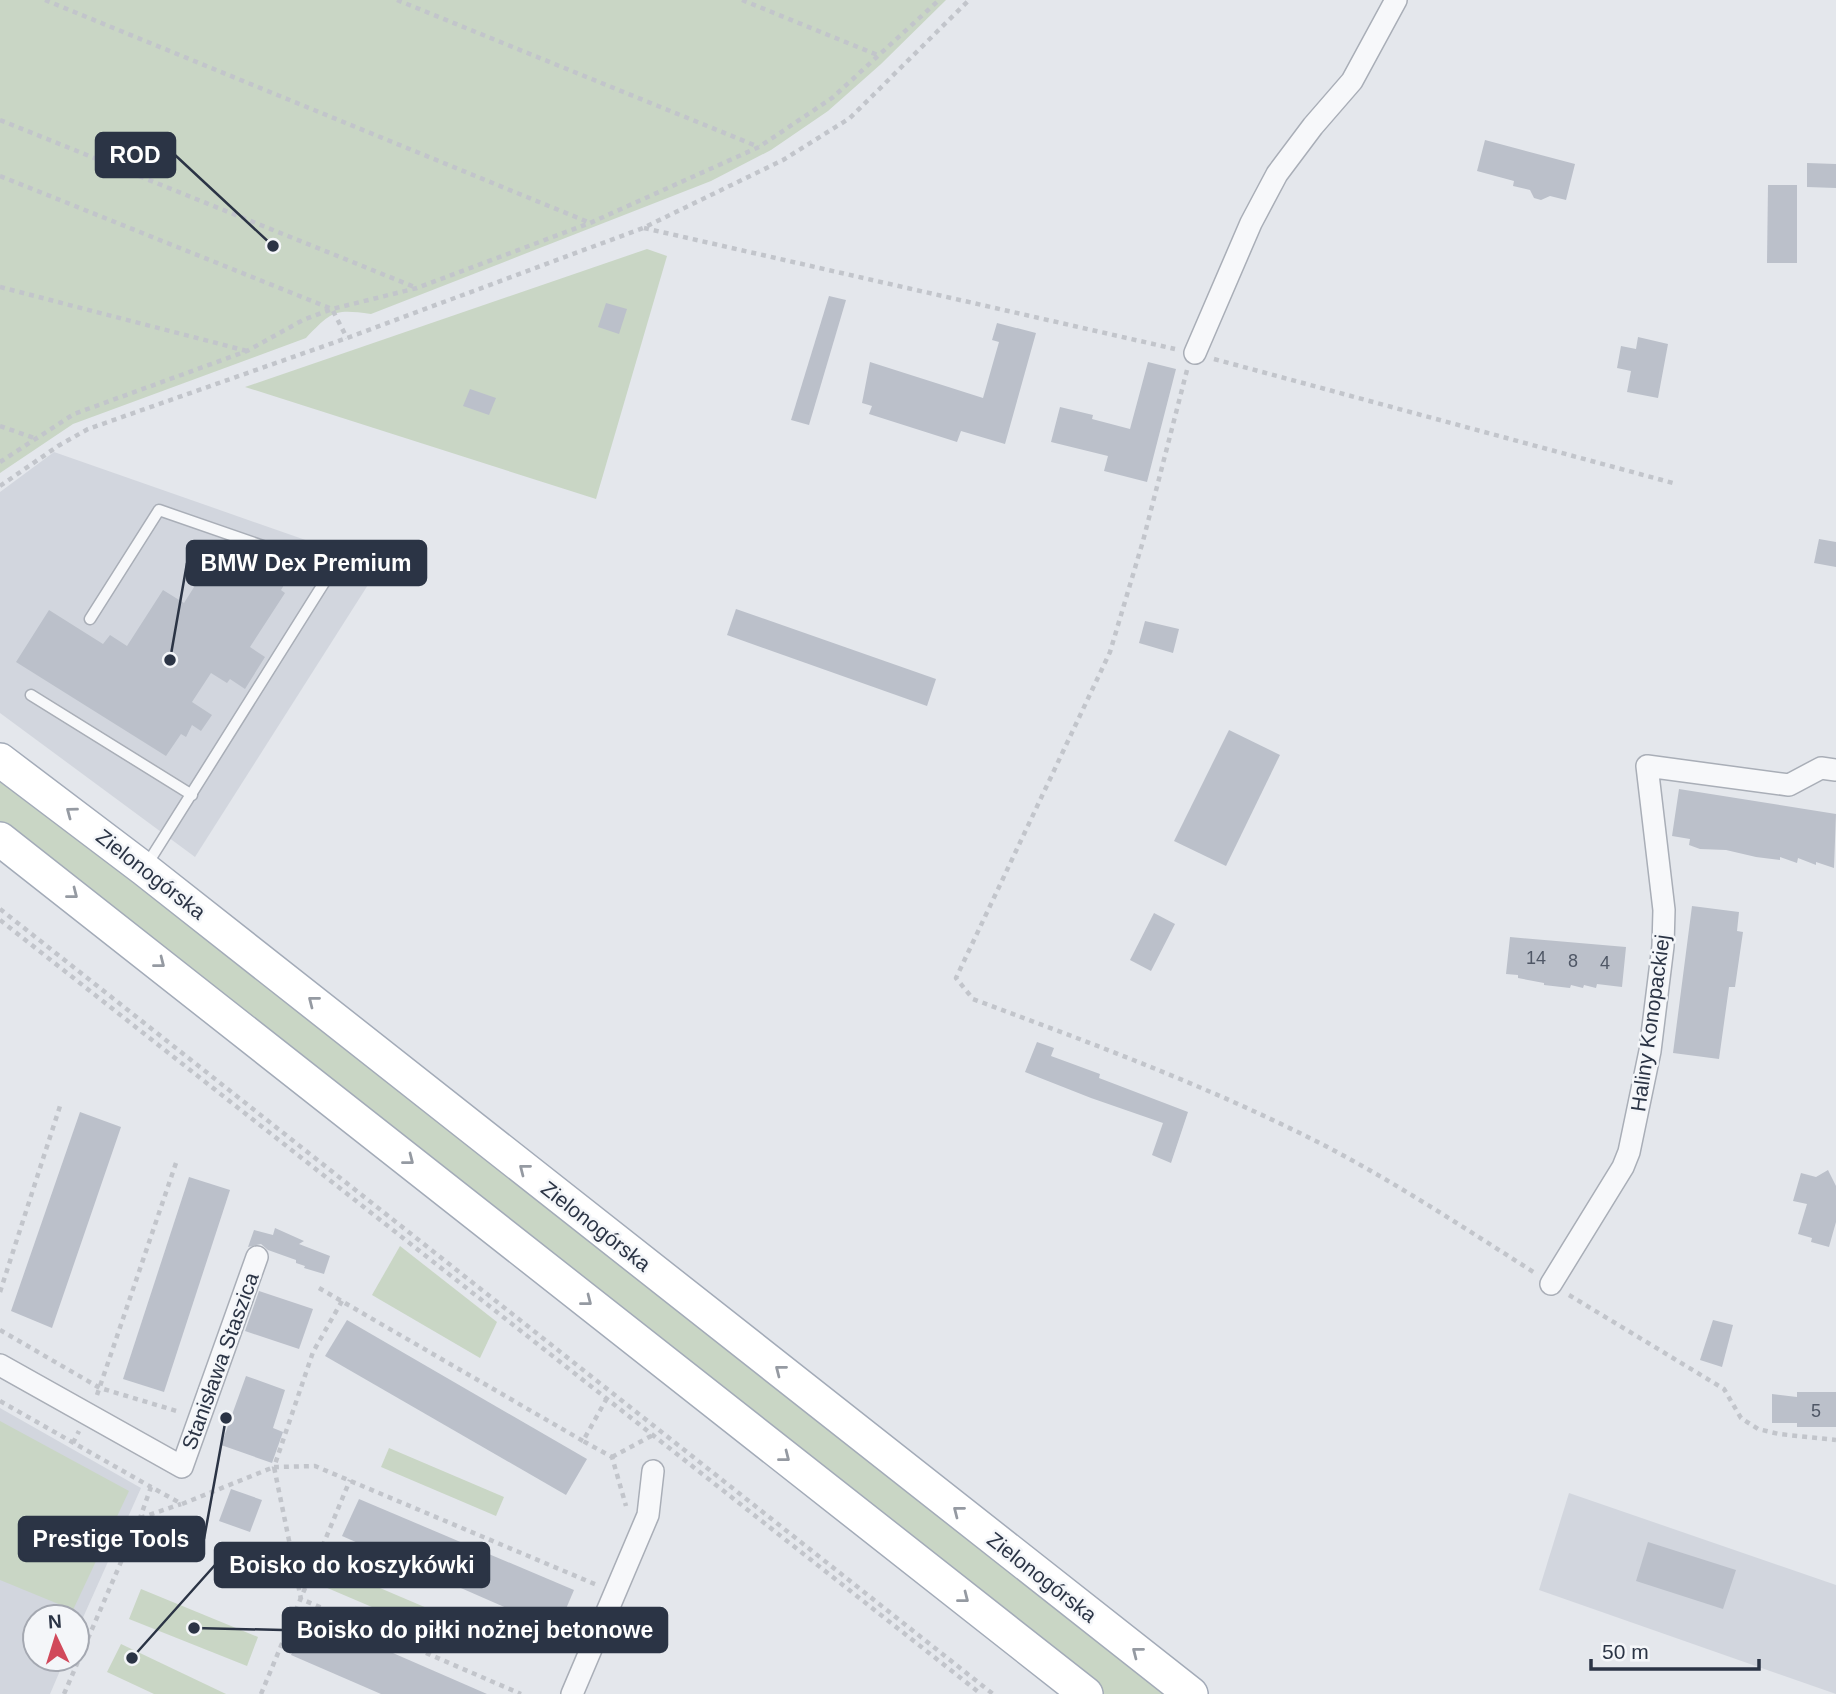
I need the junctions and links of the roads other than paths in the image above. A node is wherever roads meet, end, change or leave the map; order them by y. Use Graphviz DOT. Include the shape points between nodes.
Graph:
graph roads {
  1 [pos="1396,0"];
  2 [pos="1195,353"];
  3 [pos="90,619"];
  4 [pos="31,695"];
  5 [pos="0,760"];
  6 [pos="1836,769"];
  7 [pos="192,795"];
  8 [pos="0,839"];
  9 [pos="144,869"];
  10 [pos="257,1256"];
  11 [pos="1551,1283"];
  12 [pos="0,1366"];
  13 [pos="653,1471"];
  14 [pos="572,1694"];
  15 [pos="1086,1694"];
  16 [pos="1191,1694"];
  1 -- 2 [label="street" via="1352,81 1277,174"];
  3 -- 7 [label="lane" via="159,510 332,570"];
  4 -- 7 [label="lane"];
  9 -- 5 [label="main road, Zielonogórska, one-way"];
  6 -- 11 [label="street, Haliny Konopackiej" via="1821,768 1790,785 1647,766 1664,910 1664,946 1650,1051 1623,1167"];
  7 -- 9 [label="lane"];
  8 -- 15 [label="main road, one-way"];
  16 -- 9 [label="main road, Zielonogórska, one-way"];
  10 -- 12 [label="street, Stanisława Staszica" via="182,1467"];
  13 -- 14 [label="street" via="649,1515"];
}
